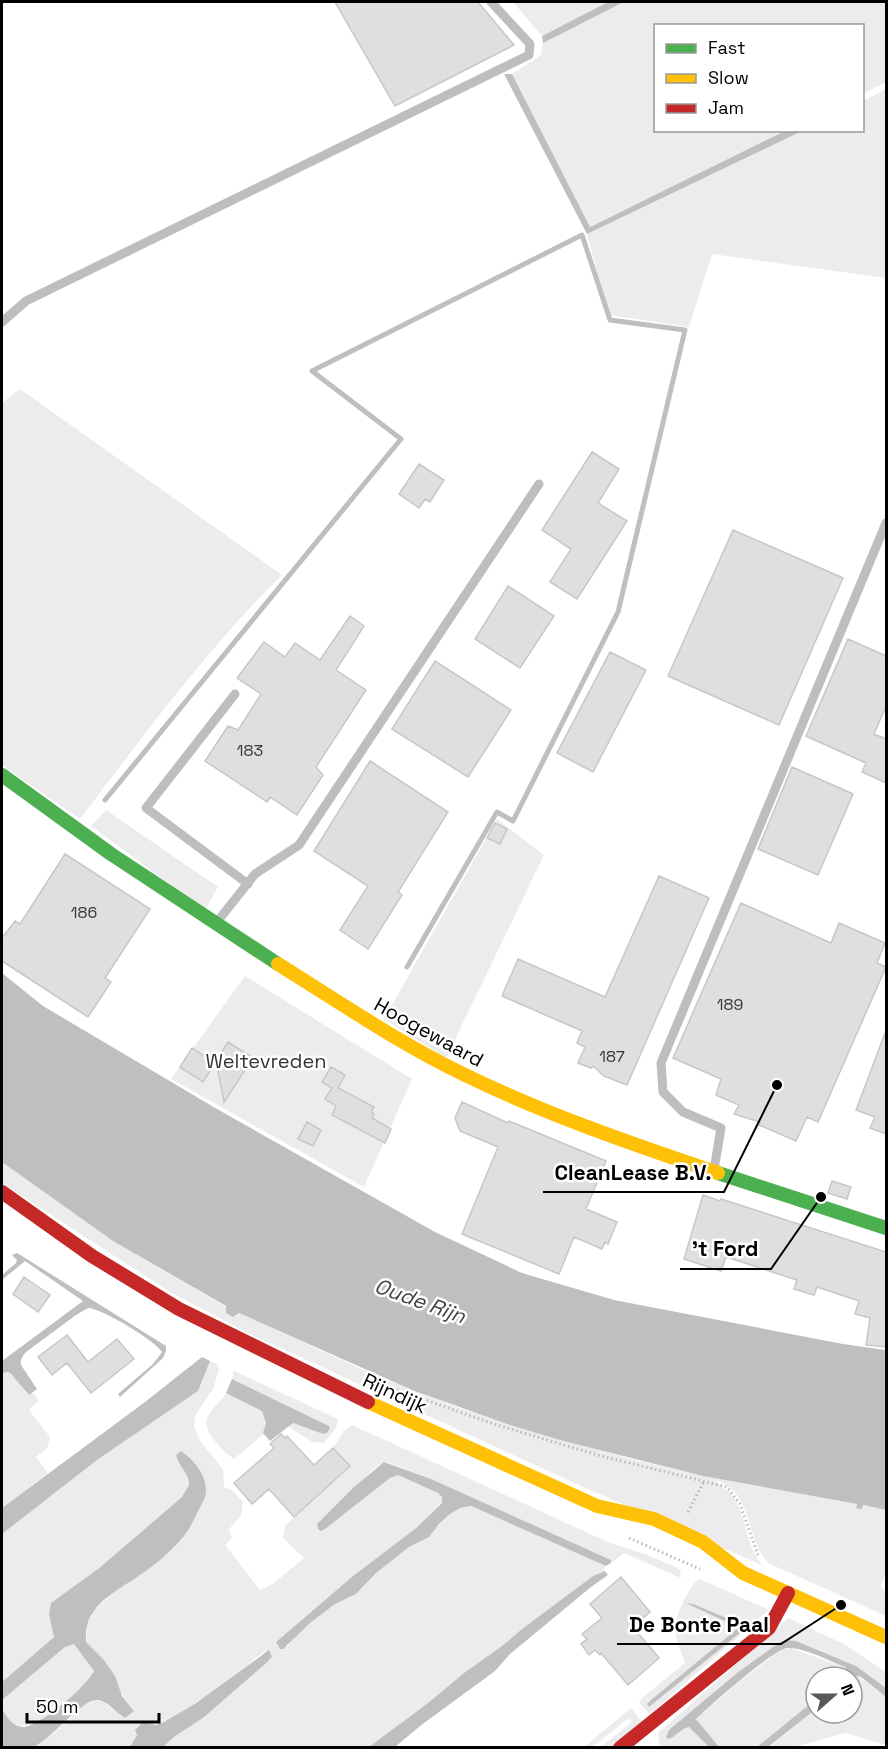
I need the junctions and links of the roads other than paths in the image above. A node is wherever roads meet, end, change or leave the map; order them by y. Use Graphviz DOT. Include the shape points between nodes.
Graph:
graph roads {
  1 [pos="491,2"];
  2 [pos="2,322"];
  3 [pos="538,484"];
  4 [pos="886,523"];
  5 [pos="235,694"];
  6 [pos="2,775"];
  7 [pos="248,884"];
  8 [pos="215,924"];
  9 [pos="714,1172"];
  10 [pos="2,1192"];
  11 [pos="886,1228"];
  12 [pos="788,1593"];
  13 [pos="886,1637"];
  14 [pos="620,1748"];
  1 -- 2 [label="lane" via="530,44 529,55 26,301"];
  3 -- 7 [label="lane" via="299,845 255,874"];
  4 -- 9 [label="lane" via="661,1063 663,1092 683,1112 721,1128"];
  5 -- 7 [label="lane" via="146,808"];
  6 -- 8 [label="street, Hoogewaard" via="91,842"];
  7 -- 8 [label="lane"];
  8 -- 9 [label="street, Hoogewaard" via="322,994 475,1080"];
  9 -- 11 [label="street, Hoogewaard"];
  10 -- 12 [label="street, Rijndijk" via="92,1256 169,1303 281,1361 597,1506 654,1519 703,1542 743,1573"];
  12 -- 13 [label="street, Rijndijk"];
  12 -- 14 [label="street" via="769,1628"];
}
